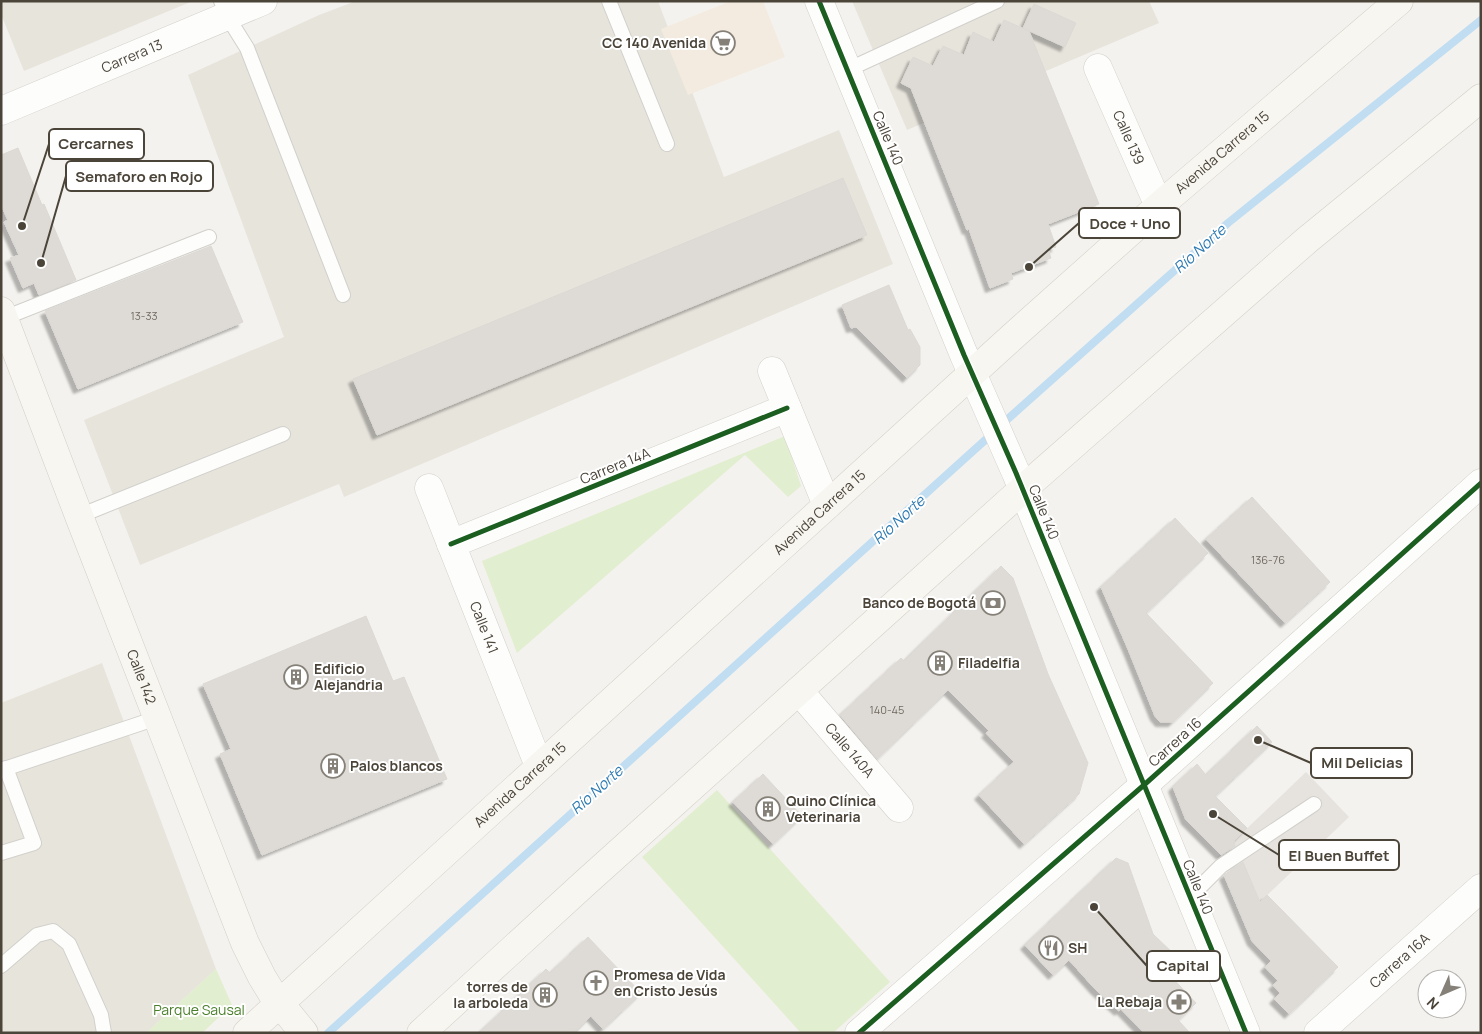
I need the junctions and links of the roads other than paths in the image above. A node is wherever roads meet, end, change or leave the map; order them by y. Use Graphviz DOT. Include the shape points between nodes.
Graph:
graph roads {
  1 [pos="263,1"];
  2 [pos="609,1"];
  3 [pos="818,1"];
  4 [pos="997,1"];
  5 [pos="1399,1"];
  6 [pos="224,9"];
  7 [pos="1098,68"];
  8 [pos="847,70"];
  9 [pos="1478,106"];
  10 [pos="1,111"];
  11 [pos="667,144"];
  12 [pos="1160,206"];
  13 [pos="209,237"];
  14 [pos="343,295"];
  15 [pos="2,314"];
  16 [pos="772,371"];
  17 [pos="975,381"];
  18 [pos="787,408"];
  19 [pos="283,434"];
  20 [pos="1019,481"];
  21 [pos="1481,483"];
  22 [pos="429,488"];
  23 [pos="827,504"];
  24 [pos="79,516"];
  25 [pos="451,544"];
  26 [pos="799,691"];
  27 [pos="158,718"];
  28 [pos="539,766"];
  29 [pos="4,769"];
  30 [pos="1144,785"];
  31 [pos="1314,804"];
  32 [pos="899,808"];
  33 [pos="1,853"];
  34 [pos="1481,888"];
  35 [pos="1190,897"];
  36 [pos="1,966"];
  37 [pos="291,1017"];
  38 [pos="104,1033"];
  39 [pos="247,1033"];
  40 [pos="421,1033"];
  41 [pos="859,1033"];
  42 [pos="1246,1033"];
  43 [pos="1318,1033"];
  1 -- 6 [label="street, Carrera 13"];
  2 -- 11 [label="lane"];
  3 -- 8 [label="street, Calle 140"];
  4 -- 8 [label="lane"];
  5 -- 12 [label="main road, Avenida Carrera 15"];
  6 -- 10 [label="street, Carrera 13"];
  6 -- 14 [label="lane" via="247,48"];
  7 -- 12 [label="street, Calle 139"];
  8 -- 17 [label="street, Calle 140"];
  9 -- 20 [label="main road" via="1307,240"];
  12 -- 17 [label="main road, Avenida Carrera 15"];
  13 -- 15 [label="lane"];
  15 -- 24 [label="main road, Calle 142"];
  16 -- 18 [label="street"];
  17 -- 20 [label="street, Calle 140"];
  17 -- 23 [label="main road, Avenida Carrera 15"];
  18 -- 23 [label="street"];
  18 -- 25 [label="street, Carrera 14A"];
  19 -- 24 [label="lane"];
  20 -- 26 [label="main road"];
  20 -- 30 [label="street, Calle 140"];
  21 -- 30 [label="street, Carrera 16"];
  22 -- 25 [label="street, Calle 141"];
  23 -- 28 [label="main road, Avenida Carrera 15"];
  24 -- 27 [label="main road, Calle 142"];
  25 -- 28 [label="street, Calle 141"];
  26 -- 32 [label="street, Calle 140A"];
  26 -- 40 [label="main road"];
  27 -- 29 [label="lane"];
  27 -- 37 [label="main road, Calle 142" via="245,942 262,977"];
  28 -- 37 [label="main road, Avenida Carrera 15"];
  29 -- 33 [label="lane" via="34,843"];
  30 -- 35 [label="street, Calle 140"];
  30 -- 41 [label="street, Carrera 16"];
  31 -- 35 [label="lane" via="1221,866"];
  34 -- 43 [label="street, Carrera 16A"];
  35 -- 42 [label="street, Calle 140"];
  36 -- 38 [label="lane" via="37,935 53,930 69,944 101,1015"];
  37 -- 39 [label="main road, Avenida Carrera 15"];
}
